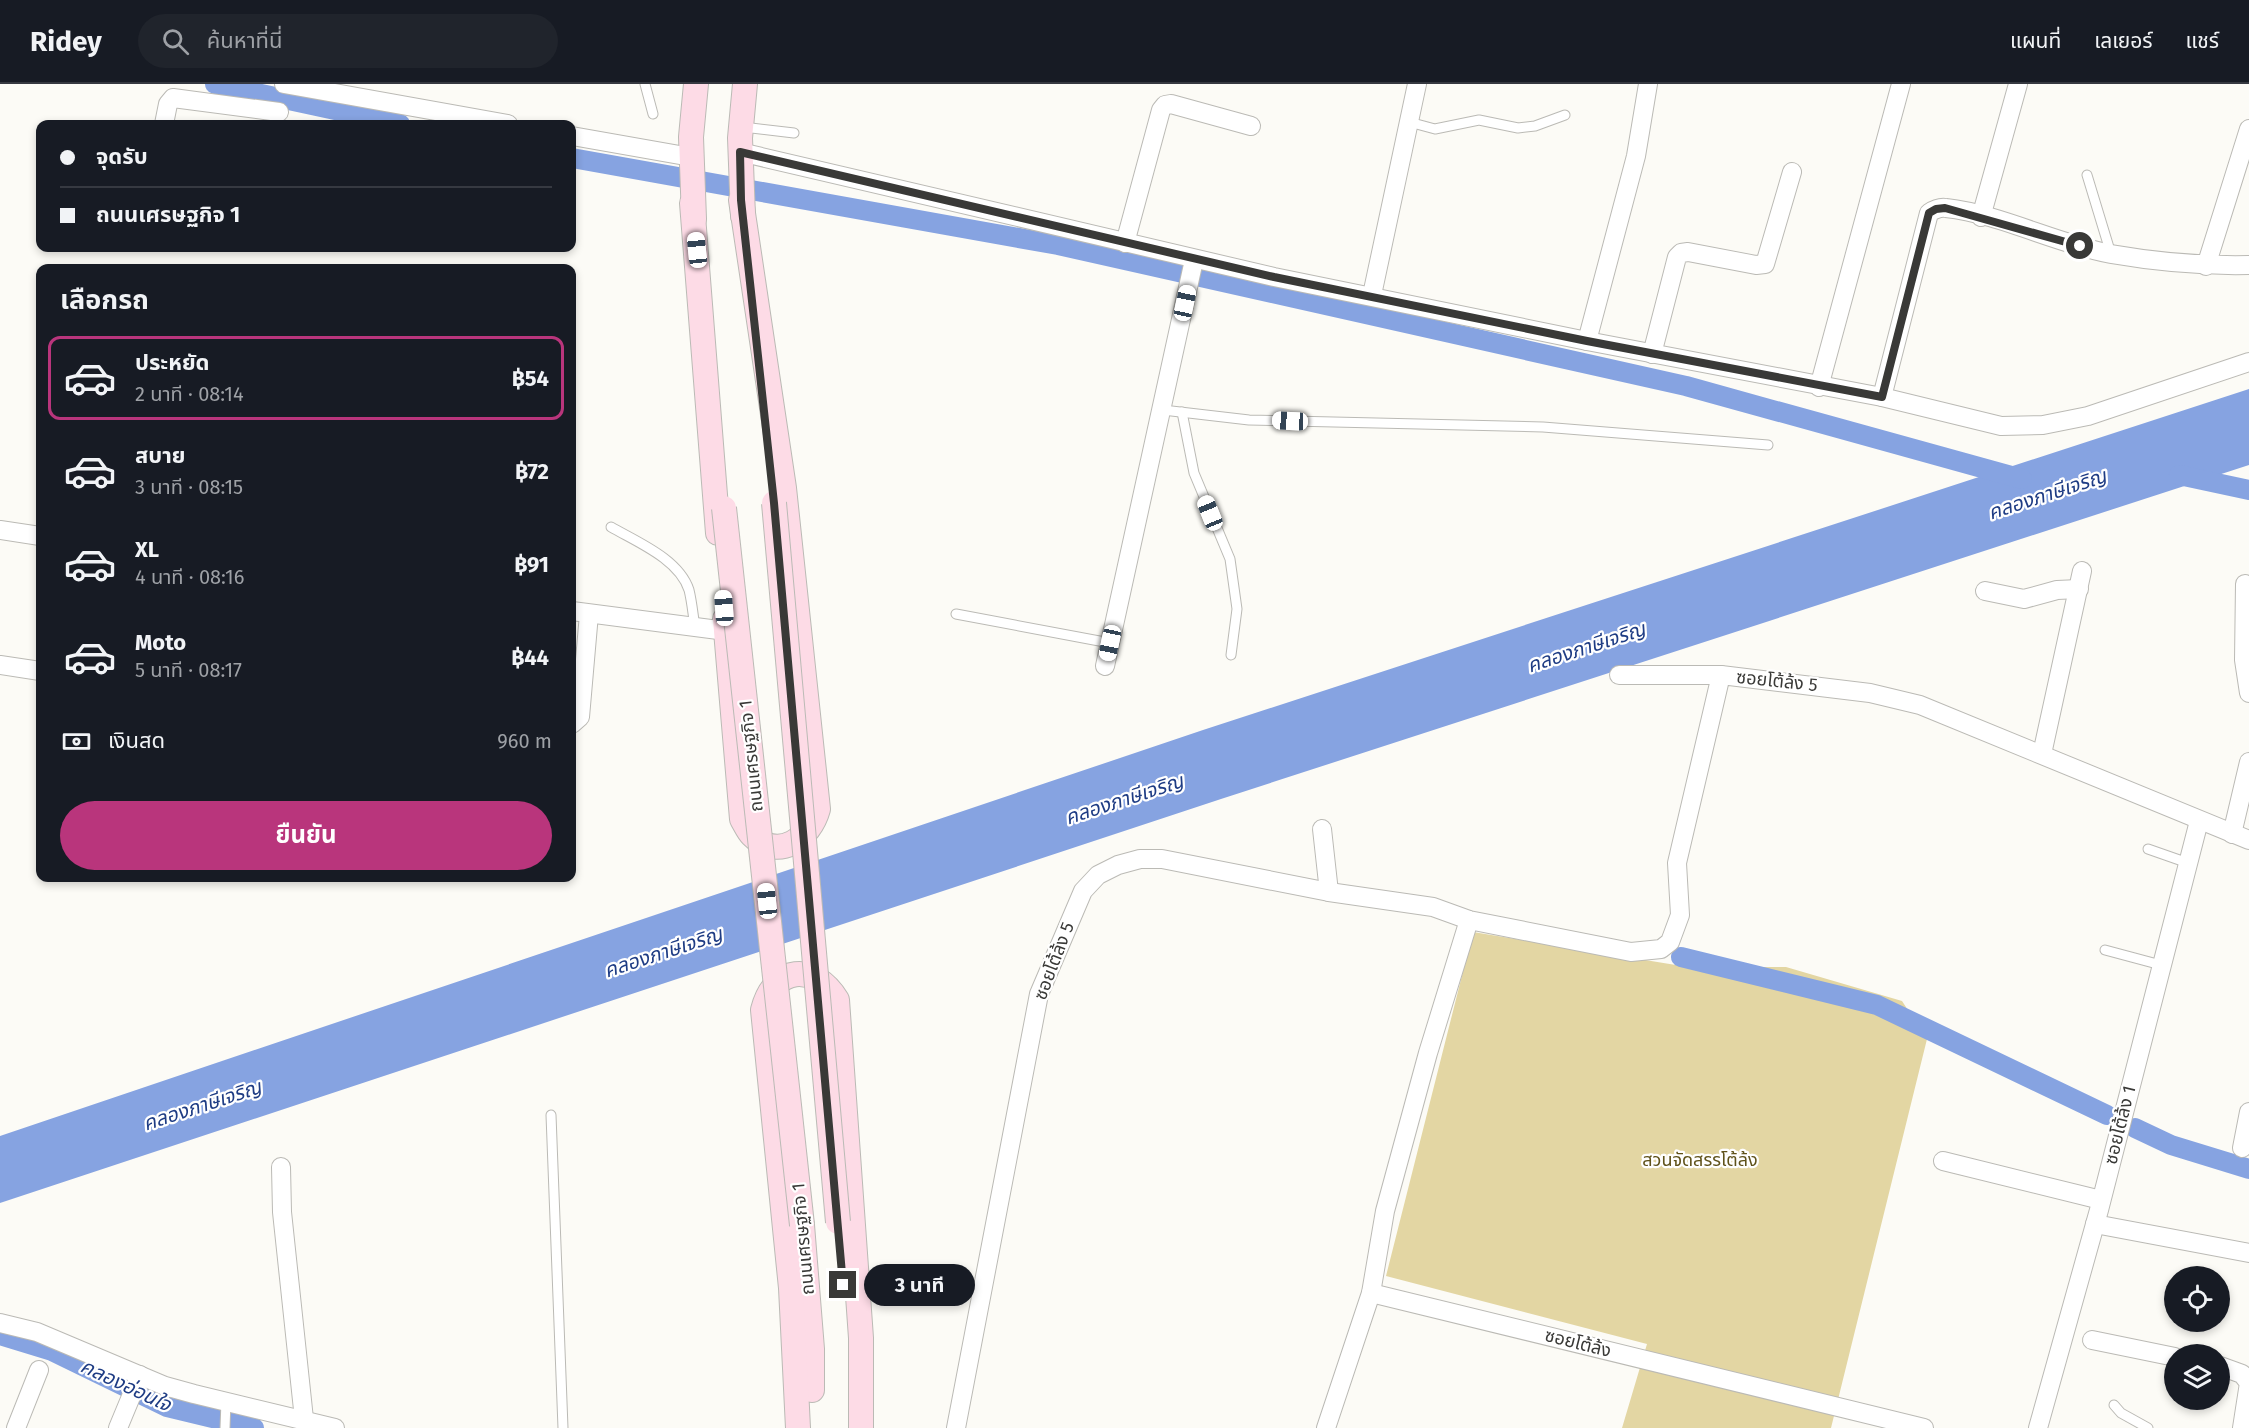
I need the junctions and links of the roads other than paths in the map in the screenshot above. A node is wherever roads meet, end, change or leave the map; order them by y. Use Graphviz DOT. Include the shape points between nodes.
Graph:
graph roads {
  1 [pos="283,84"];
  2 [pos="645,84"];
  3 [pos="696,84"];
  4 [pos="745,84"];
  5 [pos="1417,84"];
  6 [pos="1648,84"];
  7 [pos="1901,84"];
  8 [pos="2018,84"];
  9 [pos="652,114"];
  10 [pos="1565,115"];
  11 [pos="412,116"];
  12 [pos="278,118"];
  13 [pos="165,120"];
  14 [pos="460,120"];
  15 [pos="1409,122"];
  16 [pos="1251,126"];
  17 [pos="741,127"];
  18 [pos="2249,129"];
  19 [pos="794,133"];
  20 [pos="576,137"];
  21 [pos="740,152"];
  22 [pos="691,158"];
  23 [pos="1792,172"];
  24 [pos="2087,175"];
  25 [pos="741,200"];
  26 [pos="692,203"];
  27 [pos="1981,217"];
  28 [pos="1125,243"];
  29 [pos="2111,254"];
  30 [pos="1194,260"];
  31 [pos="2249,265"];
  32 [pos="2206,266"];
  33 [pos="1372,296"];
  34 [pos="1587,341"];
  35 [pos="1652,354"];
  36 [pos="2249,362"];
  37 [pos="1819,387"];
  38 [pos="1882,397"];
  39 [pos="1163,410"];
  40 [pos="1182,412"];
  41 [pos="1768,445"];
  42 [pos="611,527"];
  43 [pos="0,530"];
  44 [pos="36,535"];
  45 [pos="2245,584"];
  46 [pos="1984,591"];
  47 [pos="580,612"];
  48 [pos="956,614"];
  49 [pos="695,627"];
  50 [pos="726,631"];
  51 [pos="1110,643"];
  52 [pos="1231,656"];
  53 [pos="0,665"];
  54 [pos="1105,666"];
  55 [pos="36,670"];
  56 [pos="1619,675"];
  57 [pos="1721,675"];
  58 [pos="2249,693"];
  59 [pos="576,720"];
  60 [pos="2043,754"];
  61 [pos="2249,762"];
  62 [pos="2199,821"];
  63 [pos="1322,829"];
  64 [pos="2240,837"];
  65 [pos="2148,849"];
  66 [pos="2188,863"];
  67 [pos="1329,892"];
  68 [pos="1469,920"];
  69 [pos="2105,950"];
  70 [pos="2162,965"];
  71 [pos="2249,1112"];
  72 [pos="550,1115"];
  73 [pos="2242,1148"];
  74 [pos="1943,1161"];
  75 [pos="281,1167"];
  76 [pos="2101,1200"];
  77 [pos="2095,1224"];
  78 [pos="2249,1253"];
  79 [pos="1371,1293"];
  80 [pos="0,1323"];
  81 [pos="2092,1340"];
  82 [pos="2164,1355"];
  83 [pos="39,1370"];
  84 [pos="2230,1370"];
  85 [pos="135,1386"];
  86 [pos="2114,1405"];
  87 [pos="226,1406"];
  88 [pos="304,1419"];
  89 [pos="16,1428"];
  90 [pos="118,1428"];
  91 [pos="225,1428"];
  92 [pos="335,1428"];
  93 [pos="563,1428"];
  94 [pos="798,1428"];
  95 [pos="811,1428"];
  96 [pos="848,1428"];
  97 [pos="861,1428"];
  98 [pos="956,1428"];
  99 [pos="1326,1428"];
  100 [pos="1924,1428"];
  101 [pos="2038,1428"];
  102 [pos="2148,1428"];
  103 [pos="2242,1428"];
  1 -- 11 [label="street"];
  1 -- 12 [label="street"];
  2 -- 9 [label="lane"];
  3 -- 22 [label="main road, ถนนเศรษฐกิจ 1"];
  4 -- 17 [label="main road, ถนนเศรษฐกิจ 1"];
  5 -- 15 [label="street"];
  6 -- 34 [label="street" via="1636,156"];
  7 -- 37 [label="street"];
  8 -- 27 [label="street"];
  10 -- 15 [label="lane" via="1518,128 1479,120 1435,129"];
  11 -- 14 [label="street"];
  12 -- 13 [label="street" via="173,98"];
  15 -- 33 [label="street"];
  16 -- 28 [label="street" via="1165,105"];
  17 -- 19 [label="lane"];
  17 -- 21 [label="main road, ถนนเศรษฐกิจ 1"];
  18 -- 32 [label="street"];
  20 -- 22 [label="street"];
  21 -- 25 [label="main road, ถนนเศรษฐกิจ 1"];
  21 -- 28 [label="street"];
  22 -- 26 [label="main road, ถนนเศรษฐกิจ 1"];
  23 -- 35 [label="street" via="1765,264 1688,252 1677,256"];
  24 -- 29 [label="lane"];
  25 -- 50 [label="main road" via="784,488 818,808 813,825 795,842 773,845 760,841 742,819"];
  25 -- 96 [label="main road, ถนนเศรษฐกิจ 1, bridge" via="774,503 838,1222 848,1348"];
  26 -- 50 [label="main road"];
  26 -- 95 [label="main road, ถนนเศรษฐกิจ 1, bridge" via="802,1225 812,1349"];
  27 -- 29 [label="street"];
  27 -- 38 [label="street" via="1945,208 1929,213"];
  28 -- 30 [label="street"];
  29 -- 32 [label="street"];
  30 -- 33 [label="street"];
  30 -- 39 [label="street"];
  31 -- 32 [label="street"];
  33 -- 34 [label="street"];
  34 -- 35 [label="street"];
  35 -- 37 [label="street"];
  36 -- 38 [label="street" via="2088,417 2043,425 2001,426"];
  37 -- 38 [label="street"];
  39 -- 40 [label="lane"];
  39 -- 51 [label="street"];
  40 -- 41 [label="lane" via="1249,420 1543,427"];
  40 -- 52 [label="lane" via="1194,473 1230,559 1237,609"];
  42 -- 49 [label="lane" via="657,553 678,572 688,589"];
  43 -- 44 [label="street"];
  45 -- 58 [label="street" via="2244,660"];
  46 -- 60 [label="street" via="2024,599 2080,580"];
  47 -- 49 [label="street"];
  47 -- 59 [label="street" via="580,717"];
  48 -- 51 [label="lane"];
  49 -- 50 [label="street"];
  51 -- 54 [label="street"];
  53 -- 55 [label="street"];
  56 -- 57 [label="street"];
  57 -- 60 [label="street, ซอยโต้ล้ง 5" via="1860,692 1910,703"];
  57 -- 68 [label="street, ซอยโต้ล้ง 5" via="1677,863 1680,915 1670,942 1662,949 1631,952"];
  60 -- 62 [label="street, ซอยโต้ล้ง 5"];
  61 -- 64 [label="street"];
  62 -- 64 [label="street, ซอยโต้ล้ง 5"];
  62 -- 66 [label="street, ซอยโต้ล้ง 1"];
  63 -- 67 [label="street"];
  65 -- 66 [label="lane"];
  66 -- 70 [label="street, ซอยโต้ล้ง 1"];
  67 -- 68 [label="street, ซอยโต้ล้ง 5" via="1433,907"];
  67 -- 98 [label="street, ซอยโต้ล้ง 5" via="1162,859 1118,865 1098,875 1083,891 1039,994"];
  68 -- 79 [label="street" via="1385,1211"];
  69 -- 70 [label="lane"];
  70 -- 76 [label="street, ซอยโต้ล้ง 1"];
  71 -- 73 [label="street"];
  72 -- 93 [label="lane"];
  74 -- 76 [label="street"];
  75 -- 88 [label="street" via="282,1212"];
  76 -- 77 [label="street, ซอยโต้ล้ง 1"];
  77 -- 78 [label="street"];
  77 -- 101 [label="street, ซอยโต้ล้ง 1"];
  79 -- 99 [label="street"];
  79 -- 100 [label="street, ซอยโต้ล้ง"];
  80 -- 85 [label="street" via="37,1332"];
  81 -- 82 [label="street"];
  83 -- 89 [label="street"];
  84 -- 103 [label="street" via="2242,1374 2249,1383"];
  85 -- 87 [label="street" via="194,1395"];
  85 -- 90 [label="street"];
  86 -- 102 [label="lane"];
  87 -- 88 [label="street"];
  87 -- 91 [label="lane"];
  88 -- 92 [label="street"];
  94 -- 97 [label="main road" via="791,1288 763,1010 767,994 775,984 799,974 820,979 837,1000 860,1327"];
}
